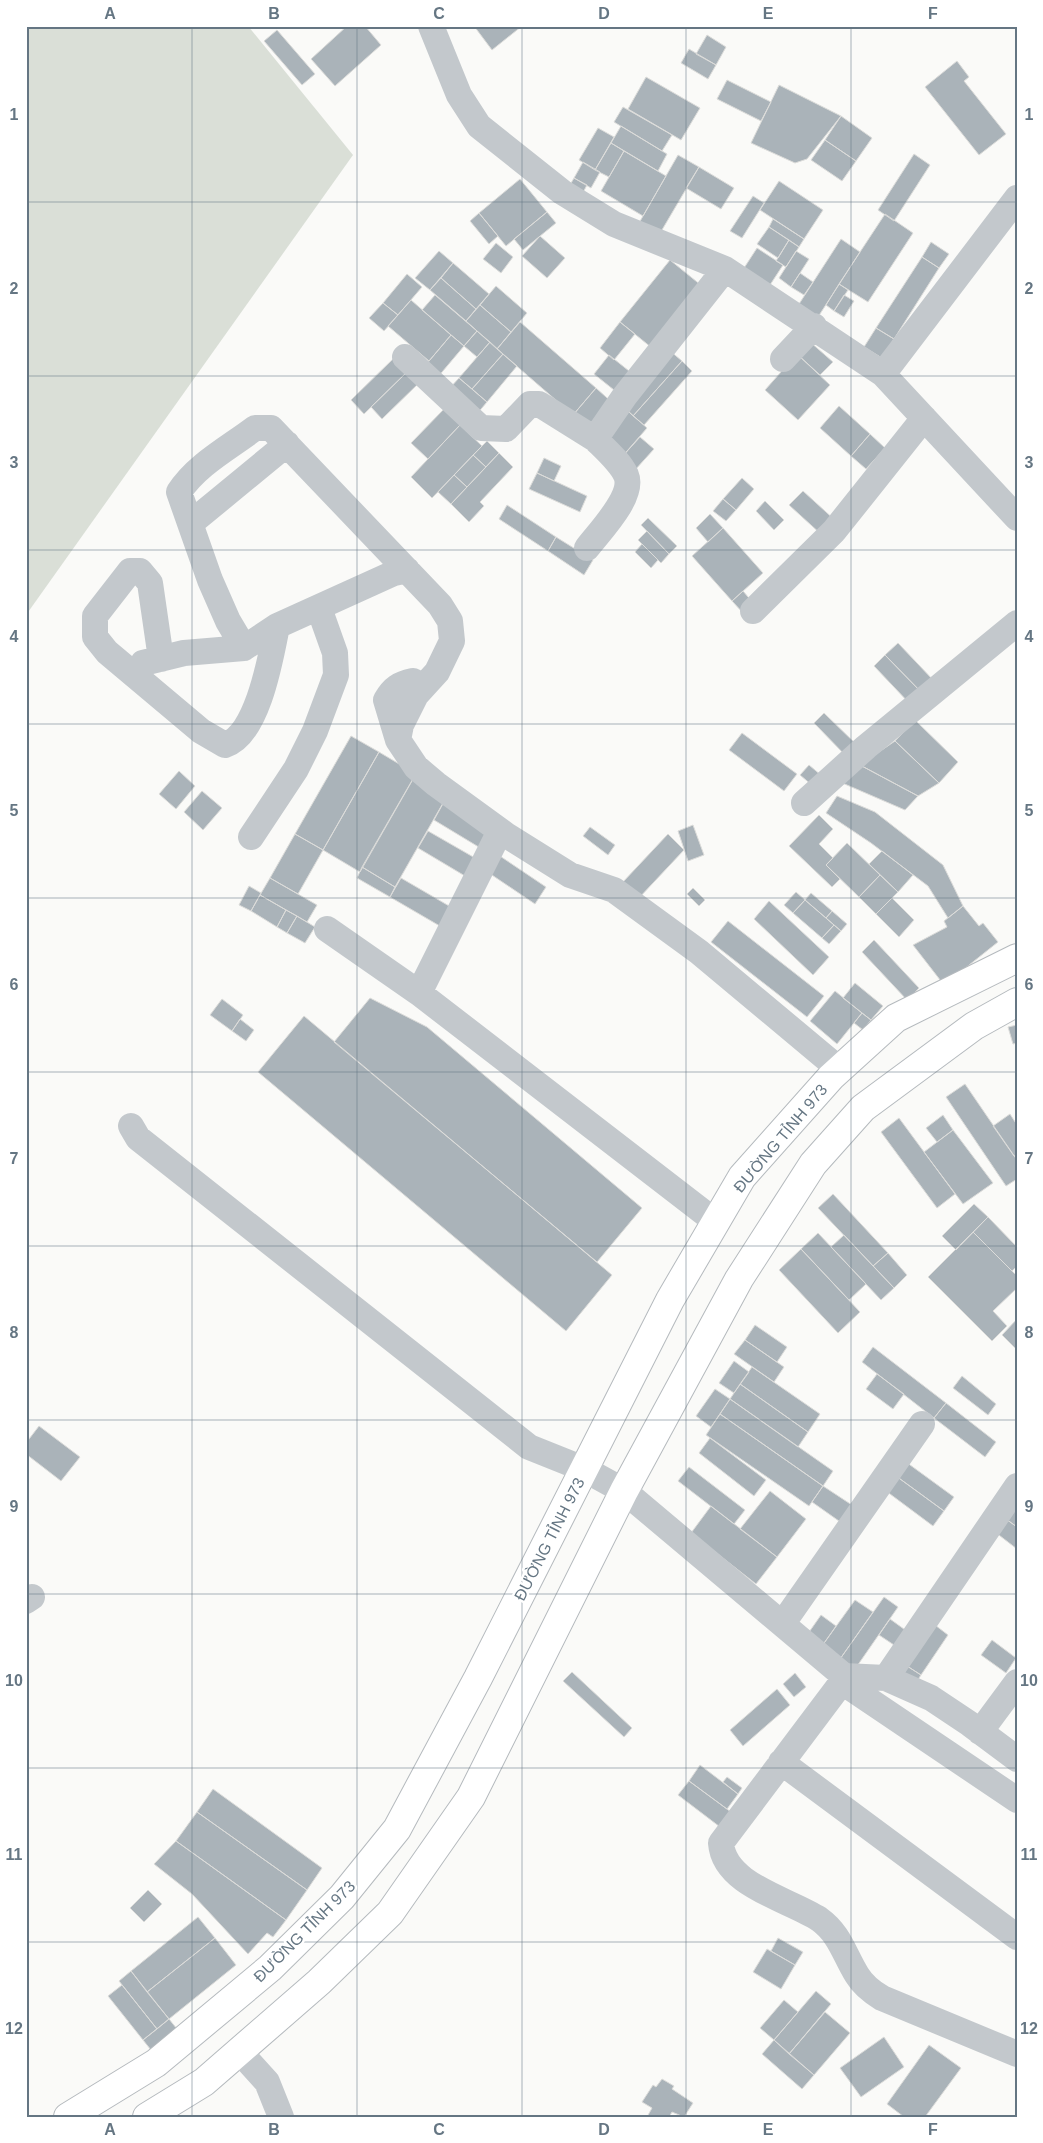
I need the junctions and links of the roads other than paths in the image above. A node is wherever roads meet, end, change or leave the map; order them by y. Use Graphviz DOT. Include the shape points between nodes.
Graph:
graph roads {
  1 [pos="431,26"];
  2 [pos="1017,198"];
  3 [pos="725,269"];
  4 [pos="814,326"];
  5 [pos="406,357"];
  6 [pos="783,359"];
  7 [pos="882,374"];
  8 [pos="924,418"];
  9 [pos="595,439"];
  10 [pos="287,444"];
  11 [pos="1017,518"];
  12 [pos="191,523"];
  13 [pos="587,548"];
  14 [pos="407,570"];
  15 [pos="319,608"];
  16 [pos="753,611"];
  17 [pos="1017,623"];
  18 [pos="276,626"];
  19 [pos="244,648"];
  20 [pos="161,659"];
  21 [pos="126,668"];
  22 [pos="804,803"];
  23 [pos="498,835"];
  24 [pos="251,837"];
  25 [pos="328,929"];
  26 [pos="1017,958"];
  27 [pos="419,993"];
  28 [pos="1017,1002"];
  29 [pos="839,1069"];
  30 [pos="131,1126"];
  31 [pos="716,1222"];
  32 [pos="922,1424"];
  33 [pos="584,1469"];
  34 [pos="1017,1486"];
  35 [pos="624,1491"];
  36 [pos="782,1624"];
  37 [pos="886,1678"];
  38 [pos="843,1679"];
  39 [pos="1017,1682"];
  40 [pos="980,1732"];
  41 [pos="1017,1759"];
  42 [pos="781,1762"];
  43 [pos="1017,1800"];
  44 [pos="1017,1936"];
  45 [pos="239,2051"];
  46 [pos="1017,2054"];
  47 [pos="68,2117"];
  48 [pos="148,2117"];
  49 [pos="281,2117"];
  1 -- 3 [label="street" via="459,96 479,126 562,192 614,224"];
  2 -- 7 [label="street"];
  3 -- 4 [label="street"];
  3 -- 9 [label="street"];
  4 -- 6 [label="street"];
  4 -- 7 [label="street"];
  5 -- 9 [label="street" via="481,428 506,429 534,403"];
  7 -- 8 [label="street"];
  8 -- 11 [label="street"];
  8 -- 16 [label="street" via="834,531"];
  9 -- 13 [label="street" via="626,475 628,486 622,503"];
  10 -- 12 [label="street"];
  10 -- 12 [label="street" via="271,428 255,428 209,462 179,492"];
  10 -- 14 [label="street"];
  12 -- 19 [label="street" via="210,580"];
  14 -- 15 [label="street"];
  14 -- 29 [label="street" via="440,605 450,622 452,641 437,672 416,695 412,681 398,684 386,700 398,740 416,767 506,835 570,875 614,890 699,952"];
  15 -- 18 [label="street"];
  15 -- 24 [label="street" via="335,653 336,675 315,731 296,769"];
  17 -- 22 [label="street" via="866,747"];
  18 -- 19 [label="street"];
  18 -- 21 [label="street" via="262,691 246,726 234,742 225,745 201,731"];
  19 -- 20 [label="street" via="184,653"];
  20 -- 21 [label="street"];
  20 -- 21 [label="street" via="150,583 140,571 130,571 95,616 95,637"];
  23 -- 27 [label="street"];
  25 -- 27 [label="street"];
  26 -- 29 [label="main road, ĐƯỜNG TỈNH 973" via="896,1018"];
  27 -- 31 [label="street"];
  28 -- 35 [label="main road" via="974,1026 863,1108 813,1164 739,1279"];
  29 -- 31 [label="main road, ĐƯỜNG TỈNH 973" via="742,1177"];
  30 -- 33 [label="street" via="138,1138 530,1447"];
  31 -- 33 [label="main road, ĐƯỜNG TỈNH 973" via="670,1300"];
  32 -- 36 [label="street"];
  33 -- 35 [label="street"];
  33 -- 47 [label="main road, ĐƯỜNG TỈNH 973" via="397,1829 342,1897 270,1968 156,2063"];
  34 -- 37 [label="street"];
  35 -- 36 [label="street"];
  35 -- 45 [label="main road" via="471,1797 390,1913"];
  36 -- 38 [label="street"];
  37 -- 38 [label="street"];
  37 -- 40 [label="street" via="931,1698"];
  38 -- 42 [label="street"];
  38 -- 43 [label="street"];
  39 -- 40 [label="street"];
  40 -- 41 [label="street"];
  42 -- 44 [label="street"];
  42 -- 46 [label="street" via="721,1843 722,1855 732,1868 750,1884 828,1926 839,1938 857,1976 868,1989 882,1998"];
  45 -- 48 [label="main road" via="204,2082"];
  45 -- 49 [label="street" via="267,2082"];
}
